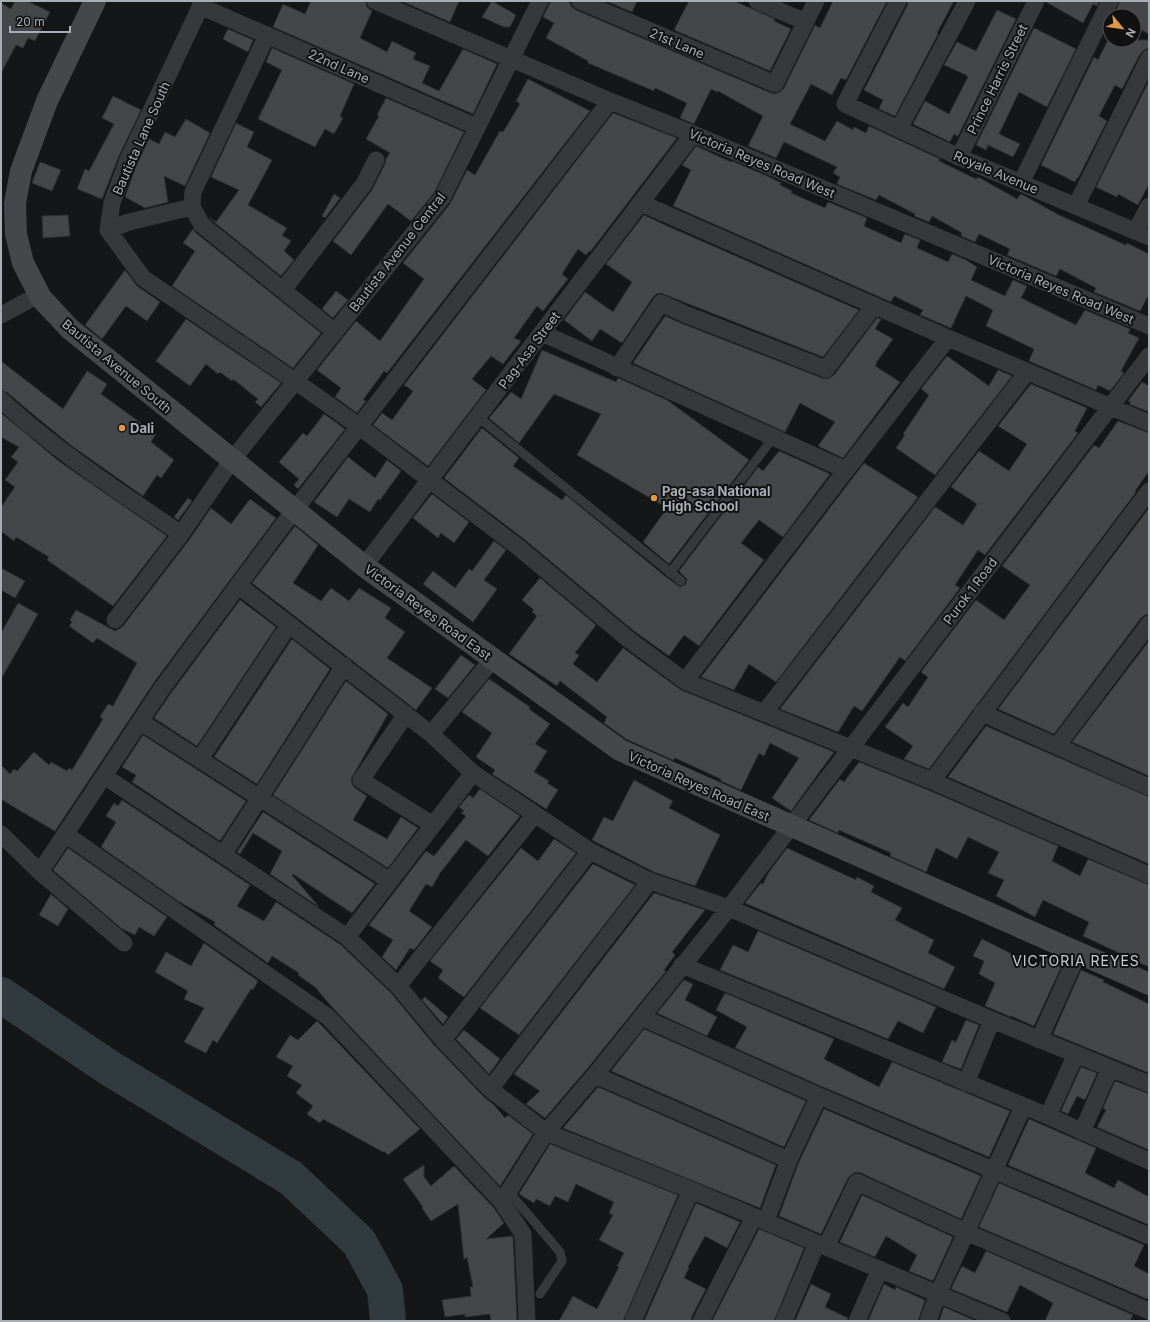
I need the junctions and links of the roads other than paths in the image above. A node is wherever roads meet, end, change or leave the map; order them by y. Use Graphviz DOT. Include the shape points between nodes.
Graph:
graph roads {
  1 [pos="95,1"];
  2 [pos="376,1"];
  3 [pos="540,1"];
  4 [pos="580,1"];
  5 [pos="757,1"];
  6 [pos="816,1"];
  7 [pos="898,1"];
  8 [pos="967,1"];
  9 [pos="1036,1"];
  10 [pos="1110,1"];
  11 [pos="202,3"];
  12 [pos="806,22"];
  13 [pos="266,35"];
  14 [pos="1149,58"];
  15 [pos="511,59"];
  16 [pos="610,101"];
  17 [pos="477,127"];
  18 [pos="899,129"];
  19 [pos="693,134"];
  20 [pos="959,157"];
  21 [pos="376,160"];
  22 [pos="1021,183"];
  23 [pos="641,203"];
  24 [pos="1076,206"];
  25 [pos="1149,206"];
  26 [pos="192,207"];
  27 [pos="108,230"];
  28 [pos="1142,234"];
  29 [pos="283,290"];
  30 [pos="40,294"];
  31 [pos="874,306"];
  32 [pos="1,315"];
  33 [pos="1149,326"];
  34 [pos="335,332"];
  35 [pos="542,333"];
  36 [pos="948,338"];
  37 [pos="1149,356"];
  38 [pos="617,368"];
  39 [pos="1027,372"];
  40 [pos="295,381"];
  41 [pos="1,400"];
  42 [pos="1111,407"];
  43 [pos="478,417"];
  44 [pos="1149,423"];
  45 [pos="360,427"];
  46 [pos="774,438"];
  47 [pos="232,460"];
  48 [pos="846,470"];
  49 [pos="430,480"];
  50 [pos="1149,491"];
  51 [pos="294,511"];
  52 [pos="181,534"];
  53 [pos="364,566"];
  54 [pos="670,573"];
  55 [pos="681,581"];
  56 [pos="239,586"];
  57 [pos="115,620"];
  58 [pos="1149,624"];
  59 [pos="289,625"];
  60 [pos="493,659"];
  61 [pos="344,666"];
  62 [pos="685,681"];
  63 [pos="764,713"];
  64 [pos="982,713"];
  65 [pos="406,714"];
  66 [pos="141,722"];
  67 [pos="431,734"];
  68 [pos="1057,746"];
  69 [pos="850,748"];
  70 [pos="200,759"];
  71 [pos="473,773"];
  72 [pos="104,776"];
  73 [pos="932,780"];
  74 [pos="1149,787"];
  75 [pos="259,797"];
  76 [pos="535,814"];
  77 [pos="433,825"];
  78 [pos="791,827"];
  79 [pos="1,834"];
  80 [pos="66,834"];
  81 [pos="590,851"];
  82 [pos="223,855"];
  83 [pos="40,872"];
  84 [pos="1149,875"];
  85 [pos="390,881"];
  86 [pos="650,881"];
  87 [pos="729,908"];
  88 [pos="347,937"];
  89 [pos="124,943"];
  90 [pos="1078,953"];
  91 [pos="682,965"];
  92 [pos="1149,984"];
  93 [pos="398,986"];
  94 [pos="641,1017"];
  95 [pos="992,1020"];
  96 [pos="443,1040"];
  97 [pos="1039,1040"];
  98 [pos="1076,1054"];
  99 [pos="1110,1068"];
  100 [pos="595,1075"];
  101 [pos="966,1083"];
  102 [pos="1149,1084"];
  103 [pos="490,1089"];
  104 [pos="819,1096"];
  105 [pos="1022,1107"];
  106 [pos="1048,1116"];
  107 [pos="546,1132"];
  108 [pos="1082,1132"];
  109 [pos="789,1160"];
  110 [pos="1149,1161"];
  111 [pos="994,1171"];
  112 [pos="691,1190"];
  113 [pos="505,1196"];
  114 [pos="760,1219"];
  115 [pos="966,1232"];
  116 [pos="1149,1236"];
  117 [pos="821,1245"];
  118 [pos="880,1269"];
  119 [pos="540,1294"];
  120 [pos="938,1294"];
  121 [pos="1149,1311"];
  122 [pos="527,1321"];
  123 [pos="632,1321"];
  124 [pos="700,1321"];
  125 [pos="784,1321"];
  126 [pos="857,1321"];
  127 [pos="928,1321"];
  128 [pos="1002,1321"];
  1 -- 30 [label="street, Bautista Avenue South" via="47,101 21,171 15,203 16,234 23,263"];
  2 -- 15 [label="street, Victoria Reyes Road West"];
  3 -- 15 [label="street, Bautista Avenue Central"];
  4 -- 12 [label="street, 21st Lane" via="775,84"];
  5 -- 12 [label="street"];
  6 -- 12 [label="street"];
  7 -- 18 [label="street, Royale Avenue" via="845,104"];
  8 -- 18 [label="street"];
  9 -- 20 [label="street, Prince Harris Street"];
  10 -- 22 [label="street"];
  11 -- 13 [label="street, 22nd Lane"];
  11 -- 27 [label="street, Bautista Lane South" via="127,162 112,203"];
  13 -- 17 [label="street, 22nd Lane"];
  13 -- 26 [label="street" via="193,192"];
  14 -- 24 [label="street"];
  15 -- 16 [label="street, Victoria Reyes Road West"];
  15 -- 17 [label="street, Bautista Avenue Central"];
  16 -- 19 [label="street, Victoria Reyes Road West"];
  16 -- 45 [label="street"];
  17 -- 34 [label="street, Bautista Avenue Central" via="442,198"];
  18 -- 20 [label="street, Royale Avenue"];
  19 -- 23 [label="street, Pag-Asa Street"];
  19 -- 33 [label="street, Victoria Reyes Road West"];
  20 -- 22 [label="street, Royale Avenue"];
  21 -- 29 [label="street" via="364,184"];
  22 -- 24 [label="street, Royale Avenue"];
  23 -- 31 [label="street"];
  23 -- 35 [label="street, Pag-Asa Street"];
  24 -- 28 [label="street, Royale Avenue"];
  25 -- 28 [label="street"];
  26 -- 27 [label="street" via="129,222"];
  26 -- 29 [label="street" via="202,225"];
  27 -- 40 [label="street" via="143,278"];
  29 -- 34 [label="street"];
  30 -- 32 [label="street"];
  30 -- 47 [label="street, Bautista Avenue South" via="70,329"];
  31 -- 36 [label="street"];
  31 -- 38 [label="street" via="826,370 661,303"];
  34 -- 40 [label="street, Bautista Avenue Central"];
  35 -- 38 [label="street"];
  35 -- 43 [label="street, Pag-Asa Street"];
  36 -- 39 [label="street"];
  36 -- 48 [label="street"];
  37 -- 42 [label="street, Purok 1 Road"];
  38 -- 46 [label="street"];
  39 -- 42 [label="street"];
  39 -- 63 [label="street"];
  40 -- 45 [label="street"];
  40 -- 47 [label="street, Bautista Avenue Central"];
  41 -- 52 [label="street" via="49,441"];
  42 -- 44 [label="street"];
  42 -- 69 [label="street, Purok 1 Road"];
  43 -- 49 [label="street, Pag-Asa Street"];
  43 -- 54 [label="lane"];
  45 -- 49 [label="street"];
  45 -- 51 [label="street"];
  46 -- 48 [label="street"];
  46 -- 54 [label="lane"];
  47 -- 51 [label="street, Bautista Avenue South"];
  47 -- 52 [label="street, Bautista Avenue Central"];
  48 -- 62 [label="street"];
  49 -- 53 [label="street, Pag-Asa Street"];
  49 -- 62 [label="street" via="518,547 628,639"];
  50 -- 64 [label="street"];
  51 -- 53 [label="street, Victoria Reyes Road East"];
  51 -- 56 [label="street"];
  52 -- 57 [label="street, Bautista Avenue Central"];
  53 -- 60 [label="street, Victoria Reyes Road East"];
  54 -- 55 [label="lane"];
  56 -- 59 [label="street"];
  56 -- 66 [label="street"];
  58 -- 68 [label="street"];
  59 -- 61 [label="street"];
  59 -- 70 [label="street"];
  60 -- 67 [label="street"];
  60 -- 78 [label="street, Victoria Reyes Road East" via="620,750"];
  61 -- 65 [label="street"];
  61 -- 75 [label="street"];
  62 -- 63 [label="street"];
  63 -- 69 [label="street"];
  64 -- 68 [label="street"];
  64 -- 73 [label="street"];
  65 -- 67 [label="street"];
  65 -- 77 [label="street" via="361,780"];
  66 -- 70 [label="street"];
  66 -- 72 [label="street"];
  67 -- 71 [label="street"];
  68 -- 74 [label="street"];
  69 -- 73 [label="street"];
  69 -- 78 [label="street, Purok 1 Road"];
  70 -- 75 [label="street"];
  71 -- 76 [label="street"];
  71 -- 77 [label="street"];
  72 -- 80 [label="street"];
  72 -- 82 [label="street"];
  73 -- 84 [label="street"];
  75 -- 82 [label="street"];
  75 -- 85 [label="street"];
  76 -- 81 [label="street"];
  76 -- 93 [label="street"];
  77 -- 85 [label="street"];
  78 -- 87 [label="street, Purok 1 Road"];
  78 -- 90 [label="street, Victoria Reyes Road East"];
  79 -- 83 [label="street"];
  80 -- 83 [label="street"];
  80 -- 113 [label="street" via="328,1017"];
  81 -- 86 [label="street"];
  81 -- 96 [label="street"];
  82 -- 88 [label="street"];
  83 -- 89 [label="street"];
  85 -- 88 [label="street"];
  86 -- 87 [label="street"];
  86 -- 103 [label="street"];
  87 -- 91 [label="street, Purok 1 Road"];
  87 -- 95 [label="street"];
  88 -- 93 [label="street"];
  90 -- 92 [label="street, Victoria Reyes Road East"];
  90 -- 97 [label="street"];
  91 -- 94 [label="street, Purok 1 Road"];
  91 -- 101 [label="street"];
  93 -- 96 [label="street"];
  94 -- 100 [label="street, Purok 1 Road"];
  94 -- 104 [label="street"];
  95 -- 97 [label="street"];
  95 -- 101 [label="street"];
  96 -- 103 [label="street"];
  97 -- 98 [label="street"];
  98 -- 99 [label="street"];
  98 -- 106 [label="street"];
  99 -- 102 [label="street"];
  99 -- 108 [label="street"];
  100 -- 107 [label="street, Purok 1 Road"];
  100 -- 109 [label="street"];
  101 -- 105 [label="street"];
  103 -- 107 [label="street"];
  104 -- 109 [label="street"];
  104 -- 111 [label="street"];
  105 -- 106 [label="street"];
  105 -- 111 [label="street"];
  106 -- 108 [label="street"];
  107 -- 112 [label="street"];
  107 -- 113 [label="street, Purok 1 Road"];
  108 -- 110 [label="street"];
  109 -- 114 [label="street"];
  111 -- 115 [label="street"];
  111 -- 116 [label="street"];
  112 -- 114 [label="street"];
  112 -- 123 [label="street"];
  113 -- 119 [label="lane" via="560,1252 562,1261"];
  113 -- 122 [label="street" via="523,1234"];
  114 -- 117 [label="street"];
  114 -- 124 [label="street"];
  115 -- 117 [label="street" via="857,1182"];
  115 -- 120 [label="street"];
  115 -- 121 [label="street"];
  117 -- 118 [label="street"];
  117 -- 125 [label="street"];
  118 -- 120 [label="street"];
  118 -- 126 [label="street"];
  120 -- 127 [label="street"];
  120 -- 128 [label="street"];
}
